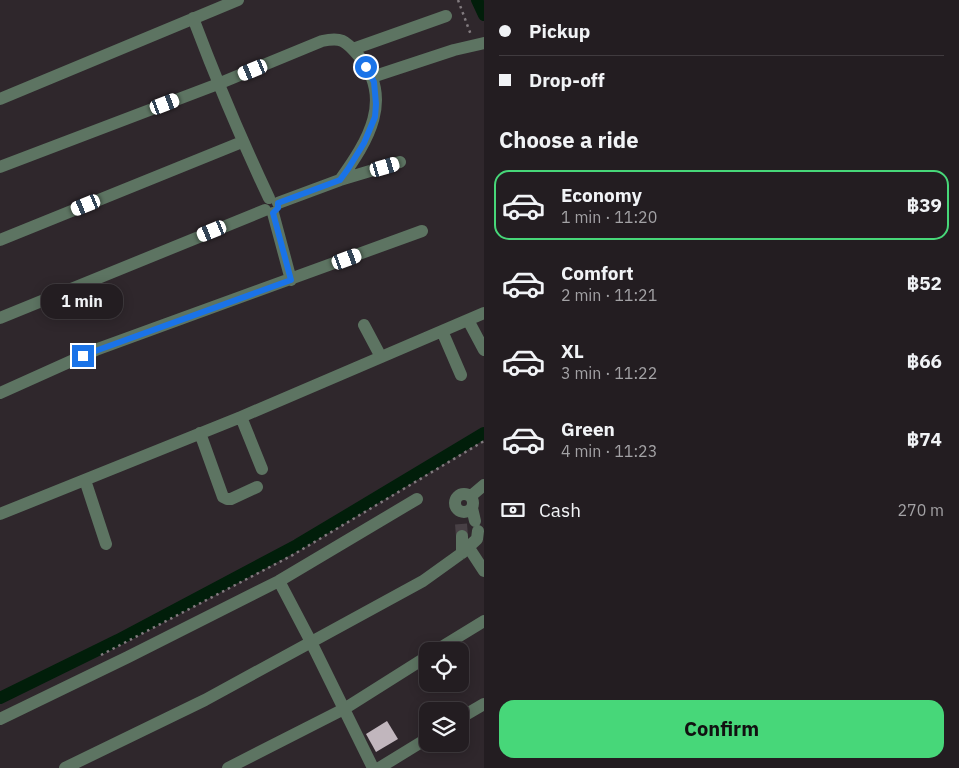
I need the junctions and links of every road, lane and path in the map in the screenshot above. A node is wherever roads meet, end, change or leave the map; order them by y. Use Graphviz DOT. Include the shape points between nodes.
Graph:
graph roads {
  1 [pos="238,0"];
  2 [pos="458,0"];
  3 [pos="446,16"];
  4 [pos="193,18"];
  5 [pos="472,38"];
  6 [pos="484,43"];
  7 [pos="353,49"];
  8 [pos="372,77"];
  9 [pos="218,84"];
  10 [pos="0,99"];
  11 [pos="242,142"];
  12 [pos="400,162"];
  13 [pos="0,167"];
  14 [pos="340,180"];
  15 [pos="271,206"];
  16 [pos="422,231"];
  17 [pos="0,240"];
  18 [pos="291,280"];
  19 [pos="484,313"];
  20 [pos="0,318"];
  21 [pos="468,320"];
  22 [pos="364,325"];
  23 [pos="442,331"];
  24 [pos="484,350"];
  25 [pos="381,357"];
  26 [pos="461,375"];
  27 [pos="0,393"];
  28 [pos="241,417"];
  29 [pos="200,434"];
  30 [pos="484,441"];
  31 [pos="262,469"];
  32 [pos="85,480"];
  33 [pos="484,485"];
  34 [pos="258,487"];
  35 [pos="417,499"];
  36 [pos="0,514"];
  37 [pos="467,527"];
  38 [pos="106,544"];
  39 [pos="484,571"];
  40 [pos="279,580"];
  41 [pos="484,621"];
  42 [pos="311,642"];
  43 [pos="450,642"];
  44 [pos="95,658"];
  45 [pos="419,662"];
  46 [pos="484,704"];
  47 [pos="344,709"];
  48 [pos="469,713"];
  49 [pos="0,719"];
  50 [pos="419,744"];
  51 [pos="64,768"];
  52 [pos="228,768"];
  53 [pos="373,768"];
  54 [pos="379,768"];
  1 -- 4 [label="street"];
  2 -- 5 [label="path"];
  3 -- 7 [label="street"];
  4 -- 9 [label="street"];
  4 -- 10 [label="street"];
  6 -- 8 [label="street"];
  7 -- 8 [label="street"];
  7 -- 9 [label="street" via="344,41 322,41"];
  8 -- 14 [label="street" via="375,117 364,143"];
  9 -- 11 [label="street"];
  9 -- 13 [label="street"];
  11 -- 15 [label="street"];
  11 -- 17 [label="street"];
  12 -- 14 [label="street"];
  14 -- 15 [label="street"];
  15 -- 18 [label="street"];
  15 -- 20 [label="street"];
  16 -- 18 [label="street"];
  18 -- 27 [label="street" via="98,350"];
  19 -- 21 [label="street"];
  21 -- 23 [label="street"];
  21 -- 24 [label="street"];
  22 -- 25 [label="street"];
  23 -- 25 [label="street"];
  23 -- 26 [label="street"];
  25 -- 28 [label="street"];
  28 -- 29 [label="street"];
  28 -- 31 [label="street"];
  29 -- 32 [label="street"];
  29 -- 34 [label="street" via="223,497 231,499"];
  30 -- 44 [label="path" via="291,556"];
  32 -- 36 [label="street"];
  32 -- 38 [label="street"];
  33 -- 37 [label="street"];
  35 -- 40 [label="street"];
  37 -- 39 [label="street"];
  37 -- 42 [label="street" via="423,581"];
  40 -- 42 [label="street"];
  40 -- 49 [label="street"];
  41 -- 43 [label="street"];
  42 -- 47 [label="street"];
  42 -- 51 [label="street" via="205,700"];
  45 -- 47 [label="street"];
  46 -- 48 [label="street"];
  47 -- 52 [label="street"];
  47 -- 53 [label="street"];
  50 -- 54 [label="street"];
}
